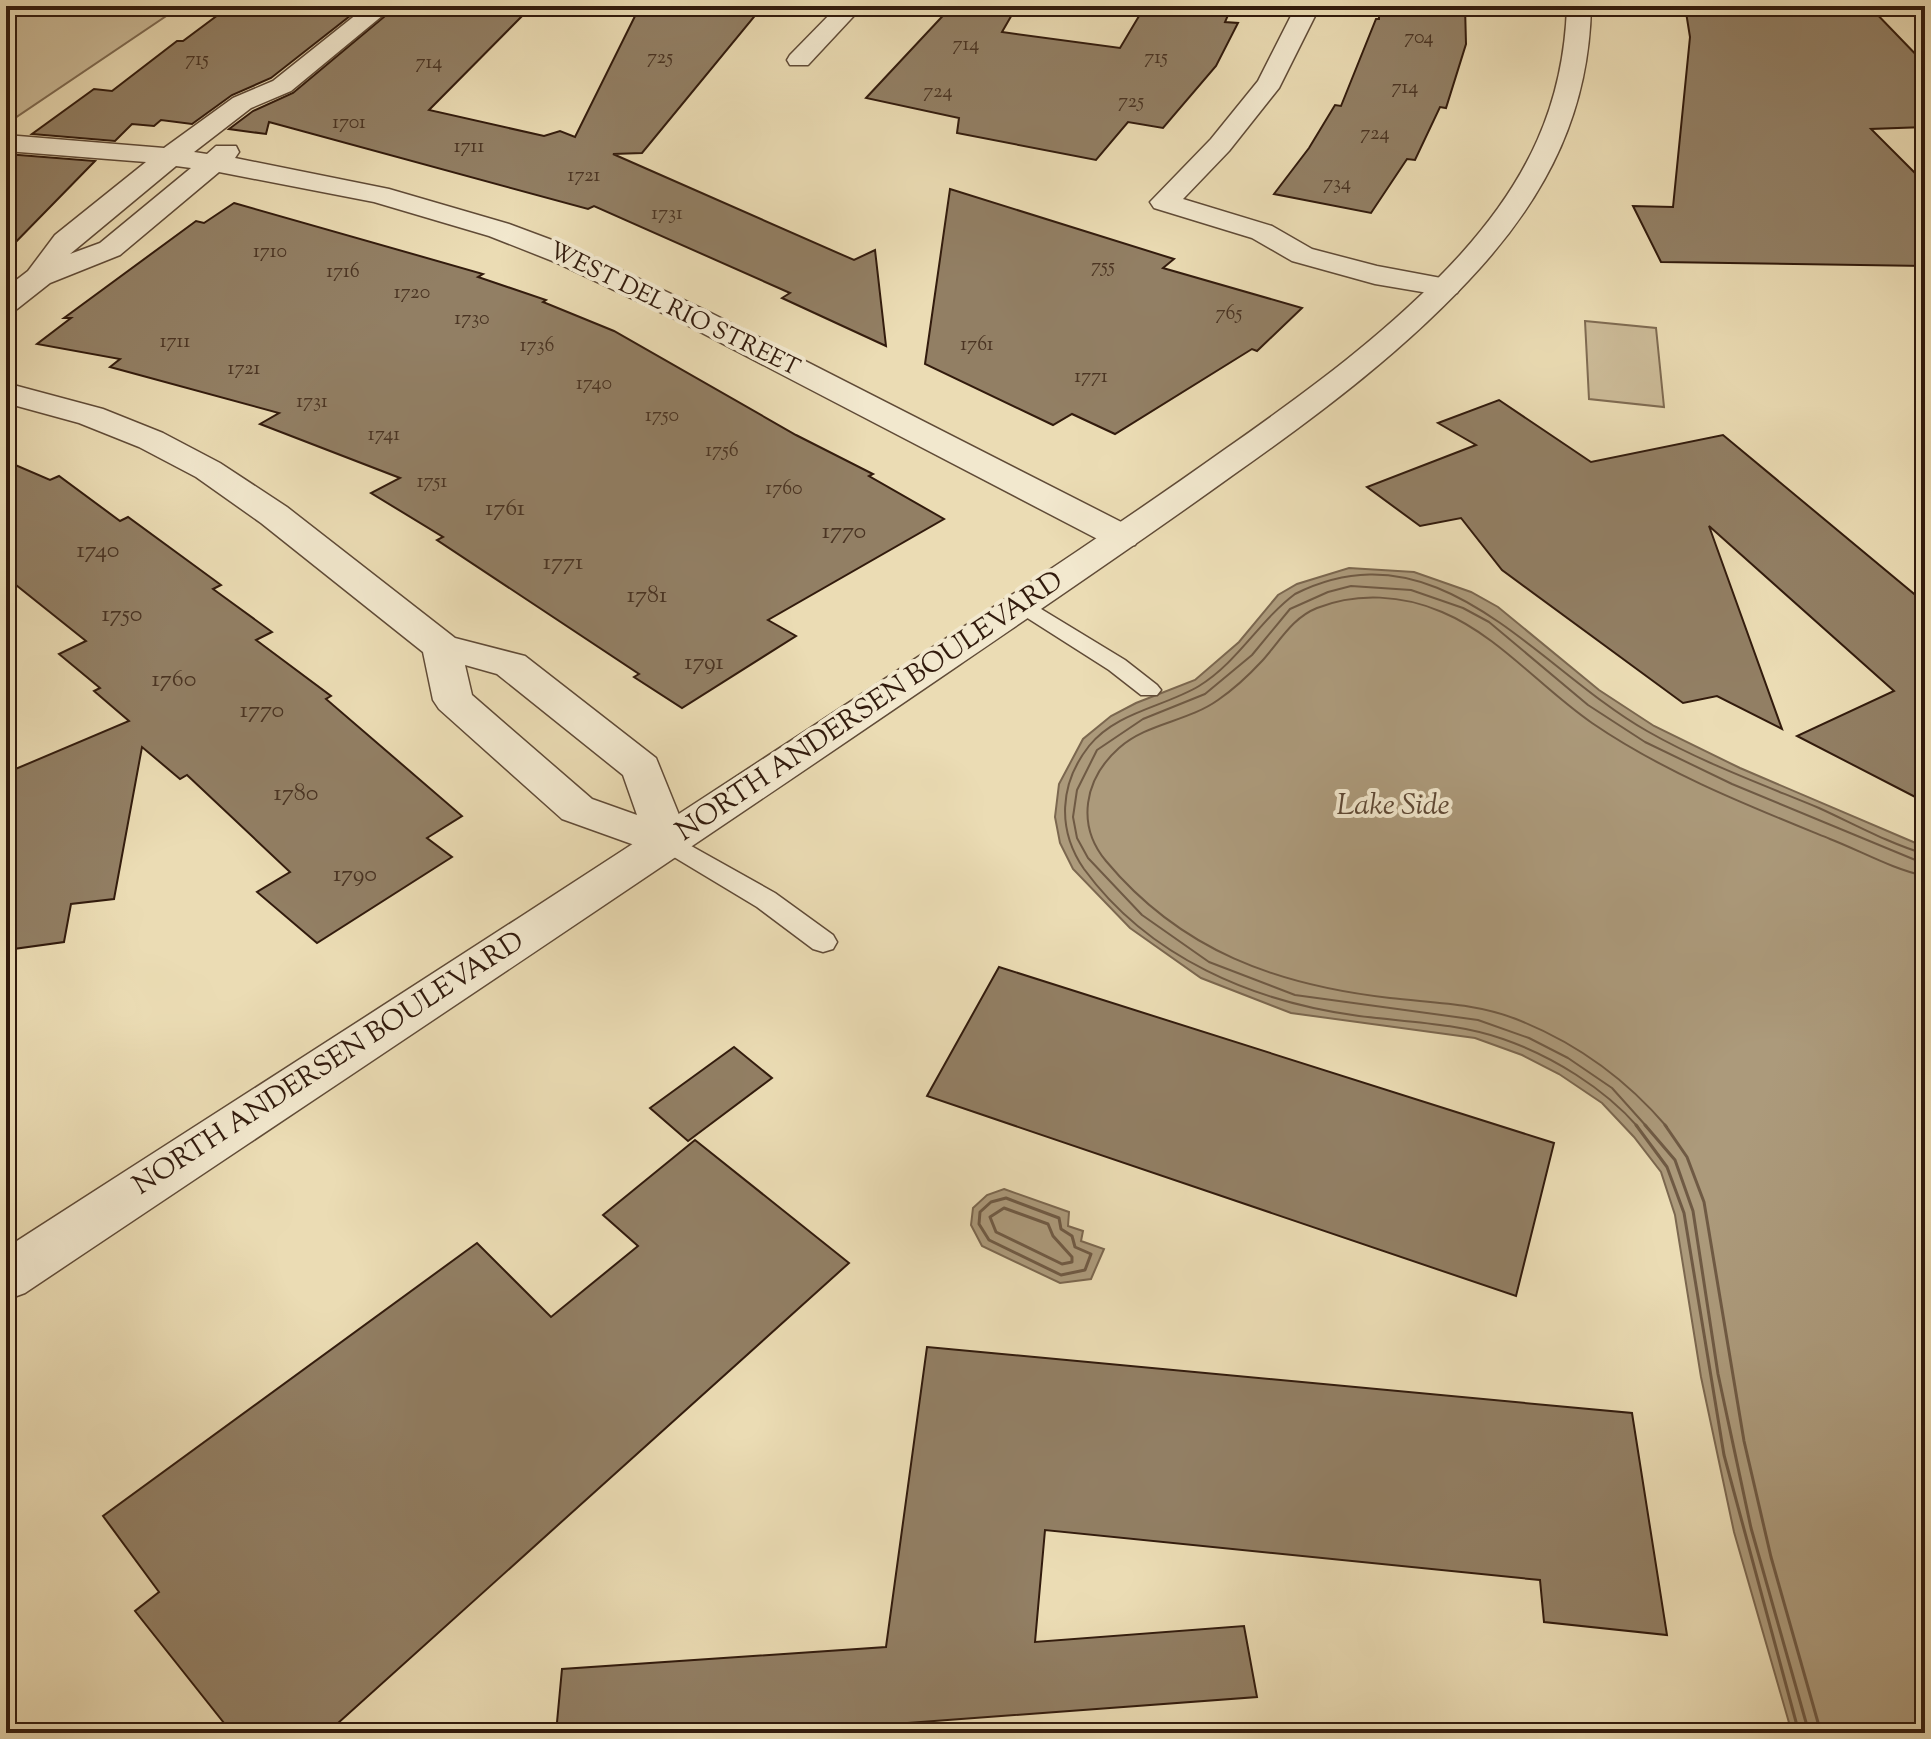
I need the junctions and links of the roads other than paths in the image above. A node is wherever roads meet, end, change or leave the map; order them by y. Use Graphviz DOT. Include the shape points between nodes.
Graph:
graph roads {
  1 [pos="382,6"];
  2 [pos="851,6"];
  3 [pos="1308,6"];
  4 [pos="1579,6"];
  5 [pos="799,60"];
  6 [pos="282,86"];
  7 [pos="6,143"];
  8 [pos="170,158"];
  9 [pos="211,164"];
  10 [pos="39,277"];
  11 [pos="1446,287"];
  12 [pos="6,303"];
  13 [pos="6,393"];
  14 [pos="1122,537"];
  15 [pos="1023,605"];
  16 [pos="441,647"];
  17 [pos="1149,690"];
  18 [pos="668,842"];
  19 [pos="823,942"];
  20 [pos="6,1277"];
  1 -- 6 [label="street"];
  2 -- 5 [label="street"];
  3 -- 11 [label="street" via="1270,83 1164,202 1262,232 1302,255"];
  4 -- 11 [label="street, NORTH ANDERSEN BOULEVARD" via="1575,76 1538,171 1512,211"];
  6 -- 8 [label="street" via="242,103"];
  6 -- 9 [label="street" via="279,110"];
  7 -- 8 [label="street, WEST DEL RIO STREET"];
  8 -- 9 [label="street, WEST DEL RIO STREET"];
  8 -- 10 [label="street" via="65,241"];
  9 -- 10 [label="street" via="110,249"];
  9 -- 14 [label="street, WEST DEL RIO STREET" via="409,202 570,257 650,293"];
  10 -- 12 [label="street"];
  11 -- 14 [label="street, NORTH ANDERSEN BOULEVARD" via="1292,419"];
  13 -- 16 [label="street" via="91,416 208,470 274,515"];
  14 -- 15 [label="street, NORTH ANDERSEN BOULEVARD"];
  15 -- 17 [label="lane"];
  15 -- 18 [label="street, NORTH ANDERSEN BOULEVARD"];
  16 -- 18 [label="street" via="453,700 577,809"];
  16 -- 18 [label="street" via="511,665 641,768"];
  18 -- 19 [label="lane" via="766,900"];
  18 -- 20 [label="street, NORTH ANDERSEN BOULEVARD"];
}
